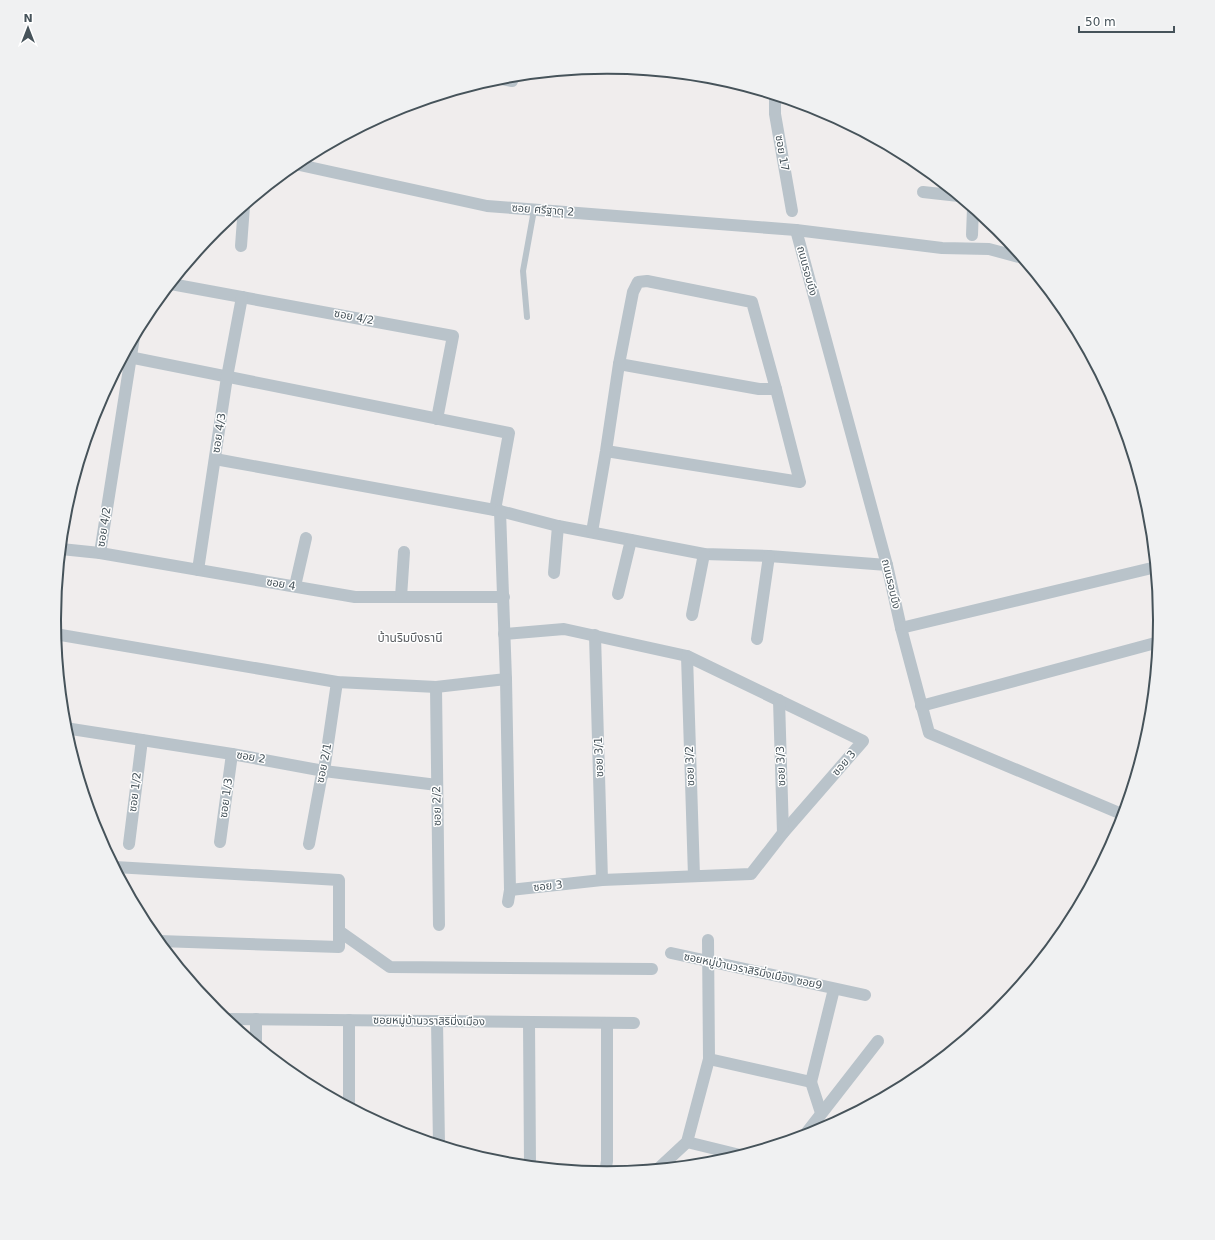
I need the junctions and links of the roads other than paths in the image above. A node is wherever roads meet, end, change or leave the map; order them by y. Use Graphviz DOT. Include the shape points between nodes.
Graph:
graph roads {
  1 [pos="775,100"];
  2 [pos="304,166"];
  3 [pos="923,192"];
  4 [pos="951,195"];
  5 [pos="534,210"];
  6 [pos="792,211"];
  7 [pos="244,212"];
  8 [pos="973,214"];
  9 [pos="796,230"];
  10 [pos="972,235"];
  11 [pos="241,246"];
  12 [pos="1014,256"];
  13 [pos="176,285"];
  14 [pos="242,296"];
  15 [pos="527,317"];
  16 [pos="128,357"];
  17 [pos="126,361"];
  18 [pos="619,364"];
  19 [pos="227,377"];
  20 [pos="776,389"];
  21 [pos="437,419"];
  22 [pos="606,451"];
  23 [pos="215,460"];
  24 [pos="498,510"];
  25 [pos="558,526"];
  26 [pos="592,532"];
  27 [pos="306,538"];
  28 [pos="631,540"];
  29 [pos="66,550"];
  30 [pos="404,552"];
  31 [pos="100,553"];
  32 [pos="704,554"];
  33 [pos="769,556"];
  34 [pos="887,566"];
  35 [pos="1151,568"];
  36 [pos="198,570"];
  37 [pos="554,573"];
  38 [pos="295,586"];
  39 [pos="618,594"];
  40 [pos="401,597"];
  41 [pos="504,597"];
  42 [pos="692,615"];
  43 [pos="901,628"];
  44 [pos="504,634"];
  45 [pos="61,635"];
  46 [pos="595,635"];
  47 [pos="757,639"];
  48 [pos="1153,644"];
  49 [pos="687,656"];
  50 [pos="506,679"];
  51 [pos="336,682"];
  52 [pos="436,687"];
  53 [pos="779,700"];
  54 [pos="921,706"];
  55 [pos="73,729"];
  56 [pos="142,740"];
  57 [pos="232,754"];
  58 [pos="324,771"];
  59 [pos="437,785"];
  60 [pos="1118,813"];
  61 [pos="783,833"];
  62 [pos="220,842"];
  63 [pos="129,844"];
  64 [pos="309,844"];
  65 [pos="120,867"];
  66 [pos="694,876"];
  67 [pos="602,880"];
  68 [pos="510,890"];
  69 [pos="508,902"];
  70 [pos="439,925"];
  71 [pos="339,931"];
  72 [pos="708,940"];
  73 [pos="165,941"];
  74 [pos="671,953"];
  75 [pos="708,962"];
  76 [pos="652,969"];
  77 [pos="834,989"];
  78 [pos="865,995"];
  79 [pos="235,1019"];
  80 [pos="256,1019"];
  81 [pos="349,1020"];
  82 [pos="437,1021"];
  83 [pos="529,1022"];
  84 [pos="608,1023"];
  85 [pos="634,1023"];
  86 [pos="256,1038"];
  87 [pos="878,1041"];
  88 [pos="709,1059"];
  89 [pos="811,1082"];
  90 [pos="349,1101"];
  91 [pos="821,1113"];
  92 [pos="810,1127"];
  93 [pos="439,1139"];
  94 [pos="687,1142"];
  95 [pos="730,1152"];
  96 [pos="530,1161"];
  97 [pos="663,1163"];
  98 [pos="607,1166"];
  1 -- 6 [label="street, ซอย 17" via="775,114"];
  2 -- 5 [label="street, ซอย ศรีฐาตุ 2" via="487,206"];
  3 -- 4 [label="street"];
  5 -- 9 [label="street, ซอย ศรีฐาตุ 2"];
  5 -- 15 [label="lane" via="523,270"];
  7 -- 11 [label="street"];
  8 -- 10 [label="street"];
  9 -- 12 [label="street, ซอย ศรีฐาตุ 2" via="942,248 989,249"];
  9 -- 34 [label="street, ถนนรอบบึง"];
  13 -- 14 [label="street, ซอย 4/2"];
  14 -- 19 [label="street, ซอย 4/3"];
  14 -- 21 [label="street, ซอย 4/2" via="453,336"];
  16 -- 19 [label="street"];
  17 -- 31 [label="street, ซอย 4/2"];
  18 -- 20 [label="street" via="759,389"];
  18 -- 20 [label="street" via="633,292 638,282 647,281 752,302"];
  18 -- 22 [label="street"];
  19 -- 21 [label="street"];
  19 -- 23 [label="street, ซอย 4/3"];
  20 -- 22 [label="street" via="800,482"];
  21 -- 24 [label="street" via="509,433"];
  22 -- 26 [label="street"];
  23 -- 24 [label="street"];
  23 -- 36 [label="street, ซอย 4/3"];
  24 -- 25 [label="street"];
  24 -- 41 [label="street"];
  25 -- 26 [label="street"];
  25 -- 37 [label="street"];
  26 -- 28 [label="street"];
  27 -- 38 [label="street"];
  28 -- 32 [label="street"];
  28 -- 39 [label="street"];
  29 -- 31 [label="street, ซอย 4"];
  30 -- 40 [label="street"];
  31 -- 36 [label="street, ซอย 4"];
  32 -- 33 [label="street"];
  32 -- 42 [label="street"];
  33 -- 34 [label="street"];
  33 -- 47 [label="street"];
  34 -- 43 [label="street, ถนนรอบบึง"];
  35 -- 43 [label="street"];
  36 -- 38 [label="street, ซอย 4"];
  38 -- 40 [label="street, ซอย 4" via="355,597"];
  40 -- 41 [label="street, ซอย 4"];
  41 -- 44 [label="street"];
  43 -- 54 [label="street, ถนนรอบบึง"];
  44 -- 46 [label="street, ซอย 3" via="564,628"];
  44 -- 50 [label="street"];
  45 -- 51 [label="street"];
  46 -- 49 [label="street, ซอย 3"];
  46 -- 67 [label="street, ซอย 3/1"];
  48 -- 54 [label="street"];
  49 -- 53 [label="street, ซอย 3"];
  49 -- 66 [label="street, ซอย 3/2"];
  50 -- 52 [label="street"];
  50 -- 68 [label="street"];
  51 -- 52 [label="street"];
  51 -- 58 [label="street, ซอย 2/1"];
  52 -- 59 [label="street, ซอย 2/2"];
  53 -- 61 [label="street, ซอย 3/3"];
  53 -- 61 [label="street, ซอย 3" via="863,742"];
  54 -- 60 [label="street, ถนนรอบบึง" via="929,733"];
  55 -- 56 [label="street, ซอย 2"];
  56 -- 57 [label="street, ซอย 2"];
  56 -- 63 [label="street, ซอย 1/2"];
  57 -- 58 [label="street, ซอย 2"];
  57 -- 62 [label="street, ซอย 1/3"];
  58 -- 59 [label="street, ซอย 2"];
  58 -- 64 [label="street, ซอย 2/1"];
  59 -- 70 [label="street, ซอย 2/2"];
  61 -- 66 [label="street, ซอย 3" via="751,874"];
  65 -- 71 [label="street" via="339,880"];
  66 -- 67 [label="street, ซอย 3"];
  67 -- 68 [label="street, ซอย 3"];
  68 -- 69 [label="street"];
  71 -- 73 [label="street" via="339,947"];
  71 -- 76 [label="street" via="390,967"];
  72 -- 75 [label="street"];
  74 -- 75 [label="street, ซอยหมู่บ้านวราสิริมิ่งเมือง ซอย9"];
  75 -- 77 [label="street, ซอยหมู่บ้านวราสิริมิ่งเมือง ซอย9"];
  75 -- 88 [label="street"];
  77 -- 78 [label="street, ซอยหมู่บ้านวราสิริมิ่งเมือง ซอย9"];
  77 -- 89 [label="street, ซอยหมู่บ้านวราสิริมิ่งเมือง ซอย9"];
  79 -- 80 [label="street, ซอยหมู่บ้านวราสิริมิ่งเมือง"];
  80 -- 81 [label="street, ซอยหมู่บ้านวราสิริมิ่งเมือง"];
  80 -- 86 [label="street"];
  81 -- 82 [label="street, ซอยหมู่บ้านวราสิริมิ่งเมือง"];
  81 -- 90 [label="street"];
  82 -- 83 [label="street, ซอยหมู่บ้านวราสิริมิ่งเมือง"];
  82 -- 93 [label="street"];
  83 -- 84 [label="street, ซอยหมู่บ้านวราสิริมิ่งเมือง"];
  83 -- 96 [label="street"];
  84 -- 85 [label="street, ซอยหมู่บ้านวราสิริมิ่งเมือง"];
  84 -- 98 [label="street"];
  87 -- 91 [label="street"];
  88 -- 89 [label="street"];
  88 -- 94 [label="street"];
  89 -- 91 [label="street"];
  91 -- 92 [label="street"];
  94 -- 95 [label="street"];
  94 -- 97 [label="street"];
}
